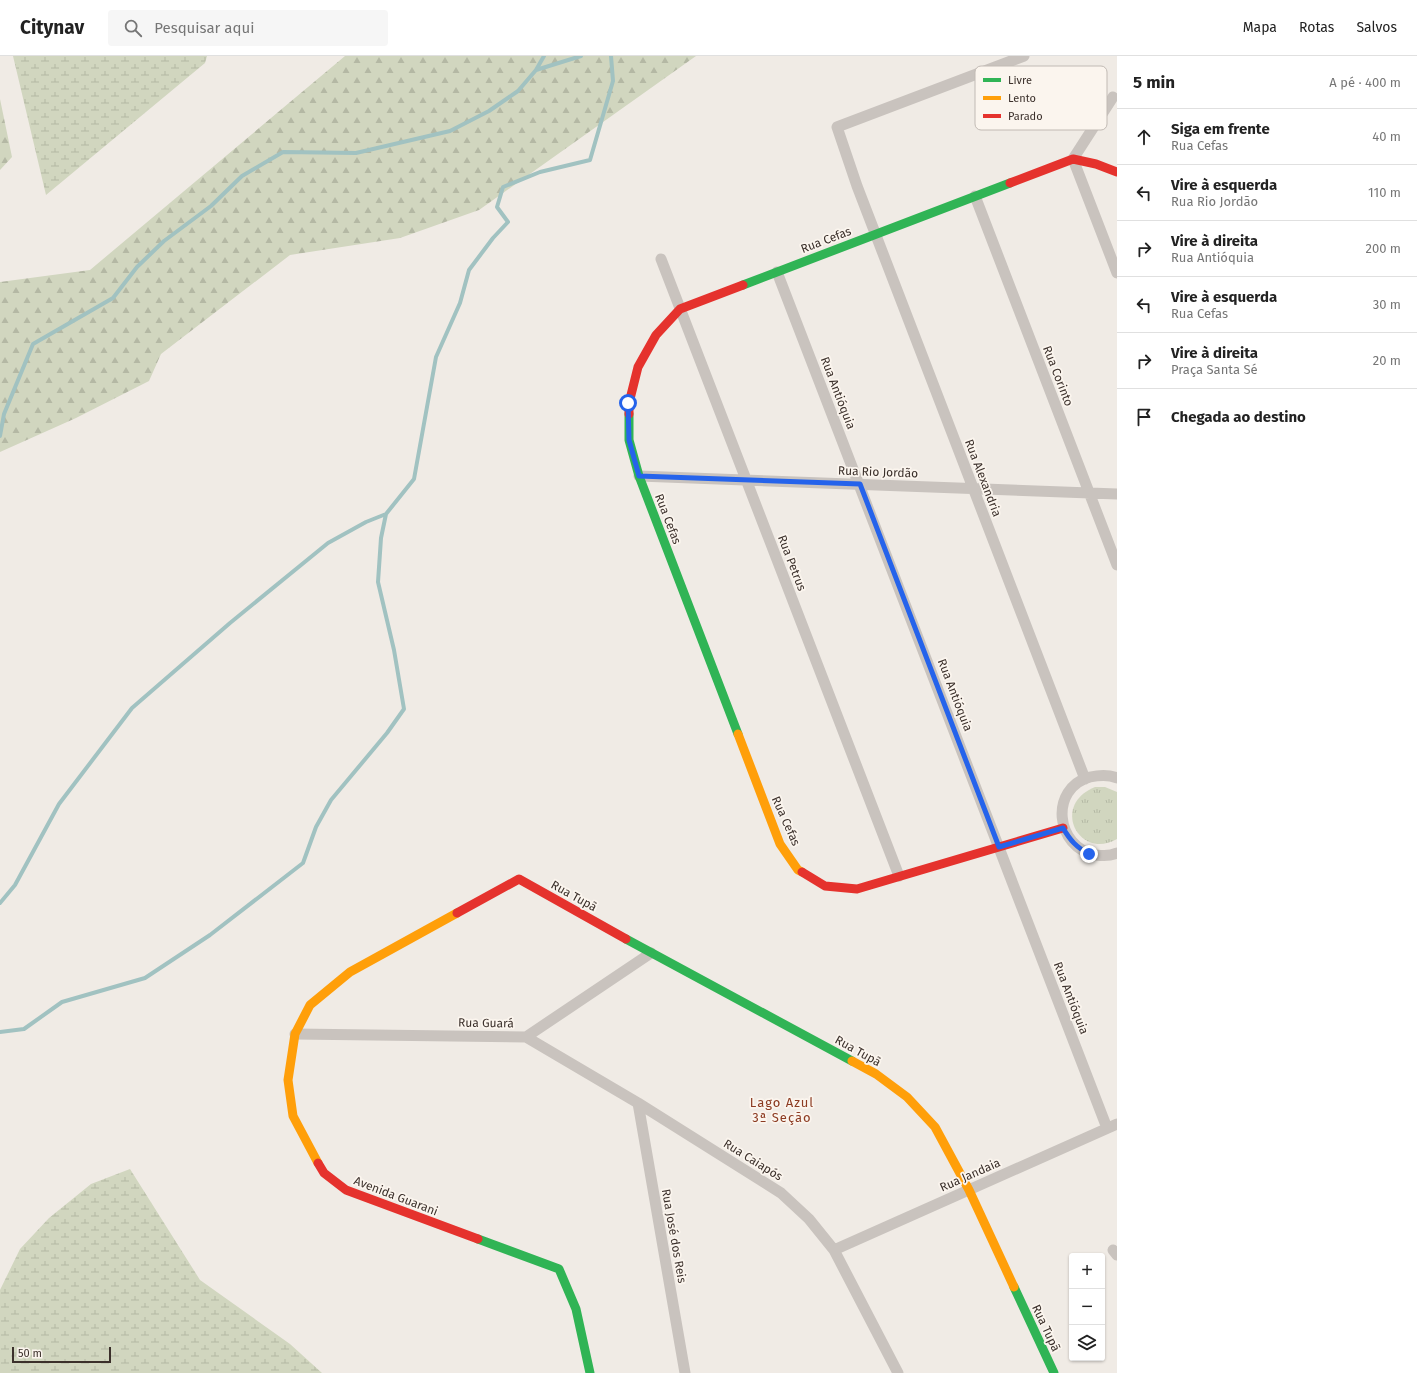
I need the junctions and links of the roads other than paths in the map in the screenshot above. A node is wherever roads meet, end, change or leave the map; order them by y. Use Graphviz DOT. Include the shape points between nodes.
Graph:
graph roads {
  1 [pos="1024,56"];
  2 [pos="998,66"];
  3 [pos="975,75"];
  4 [pos="1116,94"];
  5 [pos="1107,108"];
  6 [pos="1092,130"];
  7 [pos="1073,159"];
  8 [pos="1117,172"];
  9 [pos="975,196"];
  10 [pos="876,234"];
  11 [pos="661,259"];
  12 [pos="777,272"];
  13 [pos="1117,273"];
  14 [pos="680,309"];
  15 [pos="639,476"];
  16 [pos="746,480"];
  17 [pos="860,484"];
  18 [pos="974,488"];
  19 [pos="1089,493"];
  20 [pos="1117,494"];
  21 [pos="1117,565"];
  22 [pos="1117,778"];
  23 [pos="1085,779"];
  24 [pos="1063,828"];
  25 [pos="999,847"];
  26 [pos="1116,856"];
  27 [pos="899,876"];
  28 [pos="519,879"];
  29 [pos="651,953"];
  30 [pos="295,1034"];
  31 [pos="526,1036"];
  32 [pos="638,1103"];
  33 [pos="1112,1126"];
  34 [pos="969,1190"];
  35 [pos="834,1250"];
  36 [pos="590,1373"];
  37 [pos="685,1373"];
  38 [pos="898,1373"];
  39 [pos="1054,1373"];
  1 -- 2 [label="street, Rua Alexandria"];
  3 -- 10 [label="street, Rua Alexandria" via="837,127"];
  4 -- 5 [label="street"];
  6 -- 7 [label="street"];
  7 -- 8 [label="street"];
  7 -- 9 [label="street, Rua Cefas"];
  7 -- 13 [label="street"];
  9 -- 10 [label="street, Rua Cefas"];
  9 -- 19 [label="street, Rua Corinto"];
  10 -- 12 [label="street, Rua Cefas"];
  10 -- 18 [label="street, Rua Alexandria"];
  11 -- 14 [label="street, Rua Petrus"];
  12 -- 14 [label="street, Rua Cefas"];
  12 -- 17 [label="street, Rua Antióquia"];
  14 -- 15 [label="street, Rua Cefas" via="656,335 638,367 628,403 629,440"];
  14 -- 16 [label="street, Rua Petrus"];
  15 -- 16 [label="street, Rua Rio Jordão"];
  15 -- 27 [label="street, Rua Cefas" via="780,844 798,870 825,886 856,888"];
  16 -- 17 [label="street, Rua Rio Jordão"];
  16 -- 27 [label="street, Rua Petrus"];
  17 -- 18 [label="street, Rua Rio Jordão"];
  17 -- 25 [label="street, Rua Antióquia"];
  18 -- 19 [label="street, Rua Rio Jordão"];
  18 -- 23 [label="street, Rua Alexandria"];
  19 -- 20 [label="street, Rua Rio Jordão"];
  19 -- 21 [label="street, Rua Corinto"];
  22 -- 23 [label="street" via="1099,775"];
  23 -- 24 [label="street" via="1068,794 1063,804"];
  24 -- 25 [label="street, Rua Cefas"];
  24 -- 26 [label="street" via="1069,839 1083,851 1102,856"];
  25 -- 27 [label="street, Rua Cefas"];
  25 -- 33 [label="street, Rua Antióquia"];
  28 -- 29 [label="street, Rua Tupã"];
  28 -- 30 [label="street, Avenida Guarani" via="350,972 310,1005"];
  29 -- 31 [label="street, Rua Guará"];
  29 -- 34 [label="street, Rua Tupã" via="876,1074 907,1097 935,1127"];
  30 -- 31 [label="street, Rua Guará"];
  30 -- 36 [label="street, Avenida Guarani" via="288,1080 293,1116 324,1173 346,1190 559,1269 576,1309"];
  31 -- 32 [label="street, Rua Caiapós"];
  32 -- 35 [label="street, Rua Caiapós" via="781,1193 809,1219"];
  32 -- 37 [label="street, Rua José dos Reis"];
  33 -- 34 [label="street, Rua Jandaia"];
  34 -- 35 [label="street, Rua Jandaia"];
  34 -- 39 [label="street, Rua Tupã"];
  35 -- 38 [label="street, Rua Caiapós"];
}
